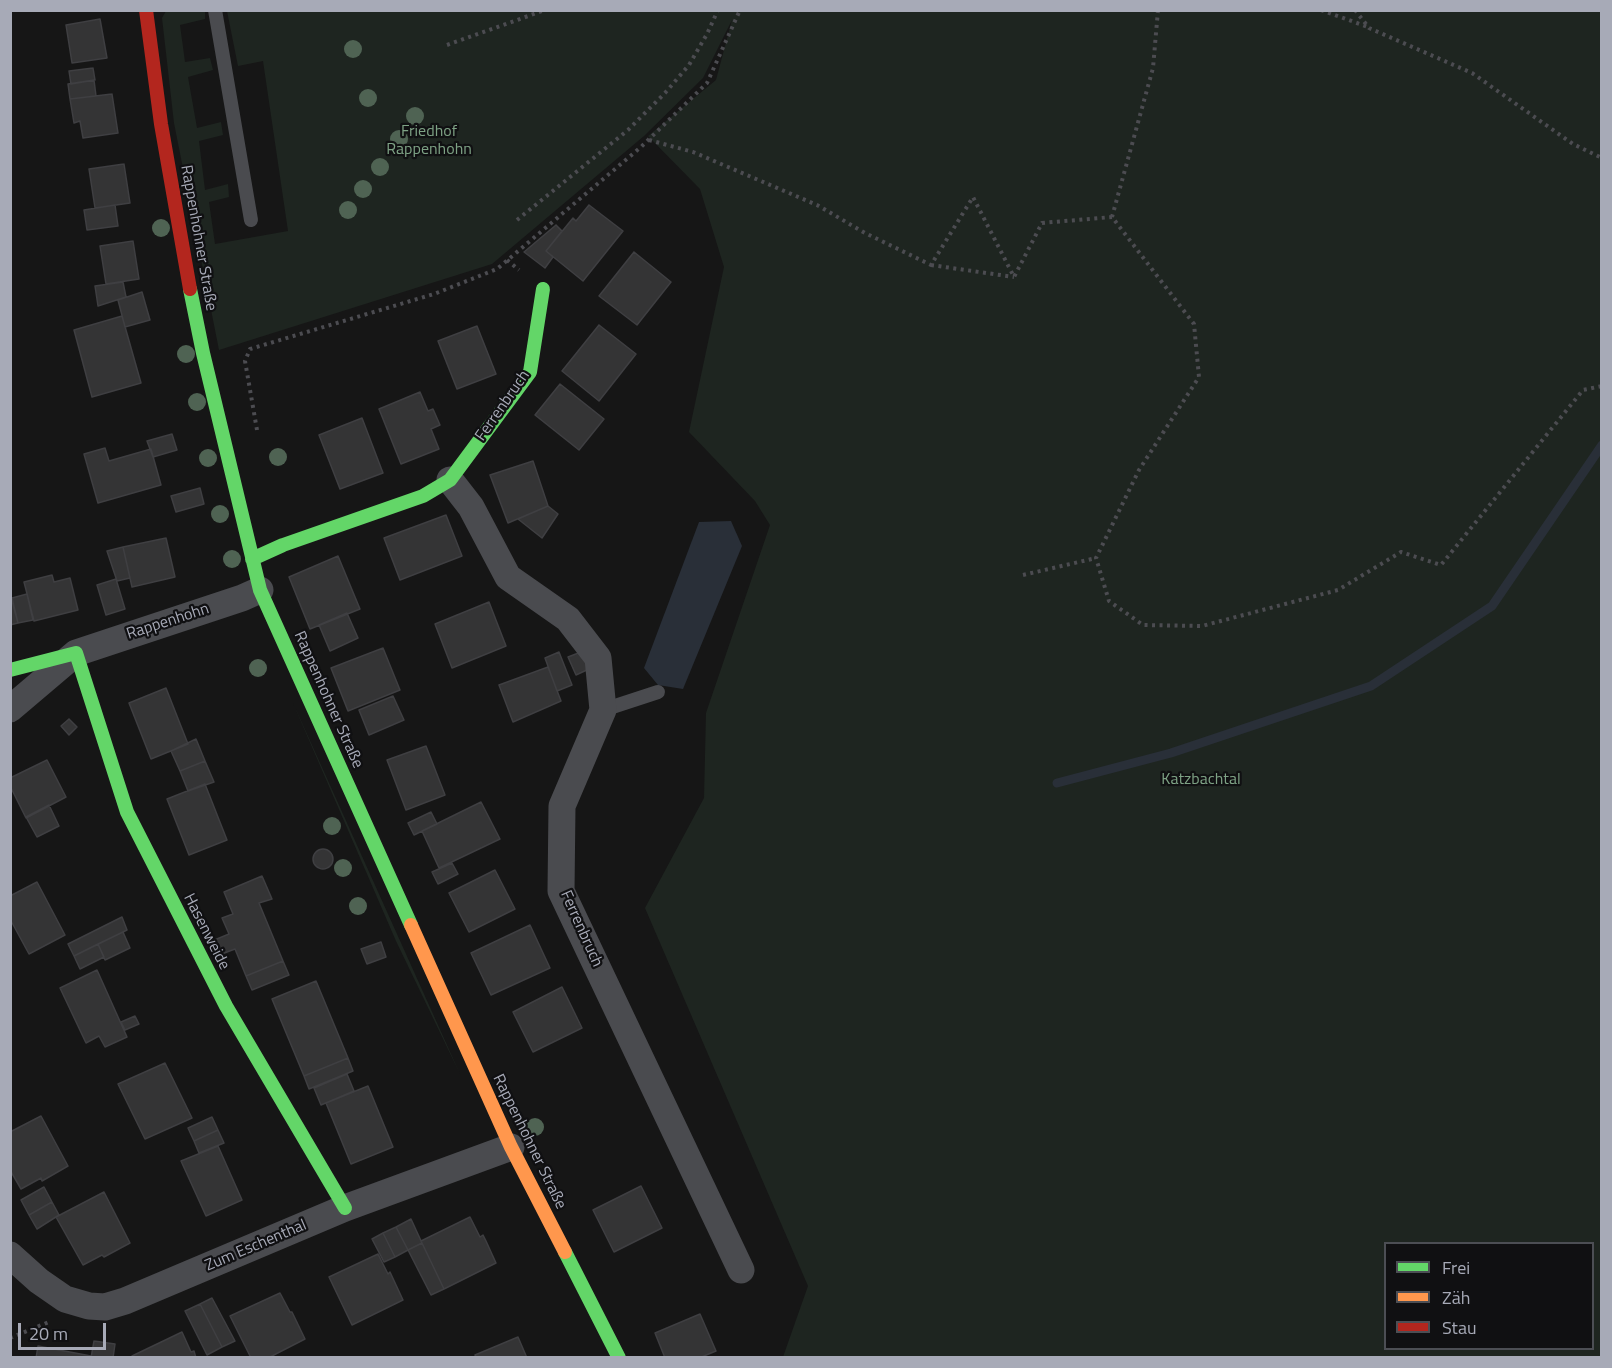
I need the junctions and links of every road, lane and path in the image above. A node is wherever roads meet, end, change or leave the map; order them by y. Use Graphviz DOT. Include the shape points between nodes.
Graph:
graph roads {
  1 [pos="146,10"];
  2 [pos="215,10"];
  3 [pos="545,10"];
  4 [pos="718,10"];
  5 [pos="740,10"];
  6 [pos="1158,10"];
  7 [pos="1321,10"];
  8 [pos="1354,10"];
  9 [pos="1369,28"];
  10 [pos="447,45"];
  11 [pos="648,139"];
  12 [pos="1602,158"];
  13 [pos="1112,217"];
  14 [pos="251,220"];
  15 [pos="517,220"];
  16 [pos="932,265"];
  17 [pos="1014,277"];
  18 [pos="543,290"];
  19 [pos="1602,386"];
  20 [pos="258,438"];
  21 [pos="450,480"];
  22 [pos="1096,558"];
  23 [pos="252,559"];
  24 [pos="1023,575"];
  25 [pos="260,590"];
  26 [pos="75,653"];
  27 [pos="10,670"];
  28 [pos="658,692"];
  29 [pos="10,710"];
  30 [pos="603,710"];
  31 [pos="511,1147"];
  32 [pos="345,1208"];
  33 [pos="10,1256"];
  34 [pos="741,1270"];
  35 [pos="619,1358"];
  1 -- 23 [label="street, Rappenhohner Straße" via="182,247"];
  2 -- 14 [label="lane"];
  3 -- 10 [label="path"];
  4 -- 15 [label="path" via="689,65 665,93 628,130"];
  5 -- 11 [label="path" via="707,83"];
  6 -- 13 [label="path" via="1154,68"];
  7 -- 9 [label="path"];
  8 -- 9 [label="path"];
  9 -- 12 [label="path" via="1472,73 1573,144"];
  11 -- 16 [label="path" via="693,152 817,205"];
  11 -- 20 [label="path" via="497,269 434,294 250,349 245,361"];
  13 -- 17 [label="path" via="1042,224"];
  13 -- 22 [label="path" via="1194,324 1199,377 1139,470"];
  16 -- 17 [label="path"];
  16 -- 17 [label="path" via="973,197"];
  18 -- 21 [label="street, Ferrenbruch" via="530,372"];
  19 -- 22 [label="path" via="1583,390 1441,565 1401,552 1338,590 1202,626 1143,625 1109,602"];
  21 -- 23 [label="street, Ferrenbruch" via="423,496"];
  21 -- 30 [label="street, Ferrenbruch" via="471,507 508,577 568,619 598,658"];
  22 -- 24 [label="path"];
  23 -- 25 [label="street, Rappenhohner Straße"];
  25 -- 26 [label="street, Rappenhohn"];
  25 -- 31 [label="street, Rappenhohner Straße"];
  26 -- 27 [label="street, Rappenhohn"];
  26 -- 29 [label="street, Rappenhohn"];
  26 -- 32 [label="street, Hasenweide" via="128,812 225,1006"];
  28 -- 30 [label="lane"];
  30 -- 34 [label="street, Ferrenbruch" via="562,806 561,891"];
  31 -- 32 [label="street, Zum Eschenthal"];
  31 -- 35 [label="street, Rappenhohner Straße"];
  32 -- 33 [label="street, Zum Eschenthal" via="105,1307 65,1299"];
}
